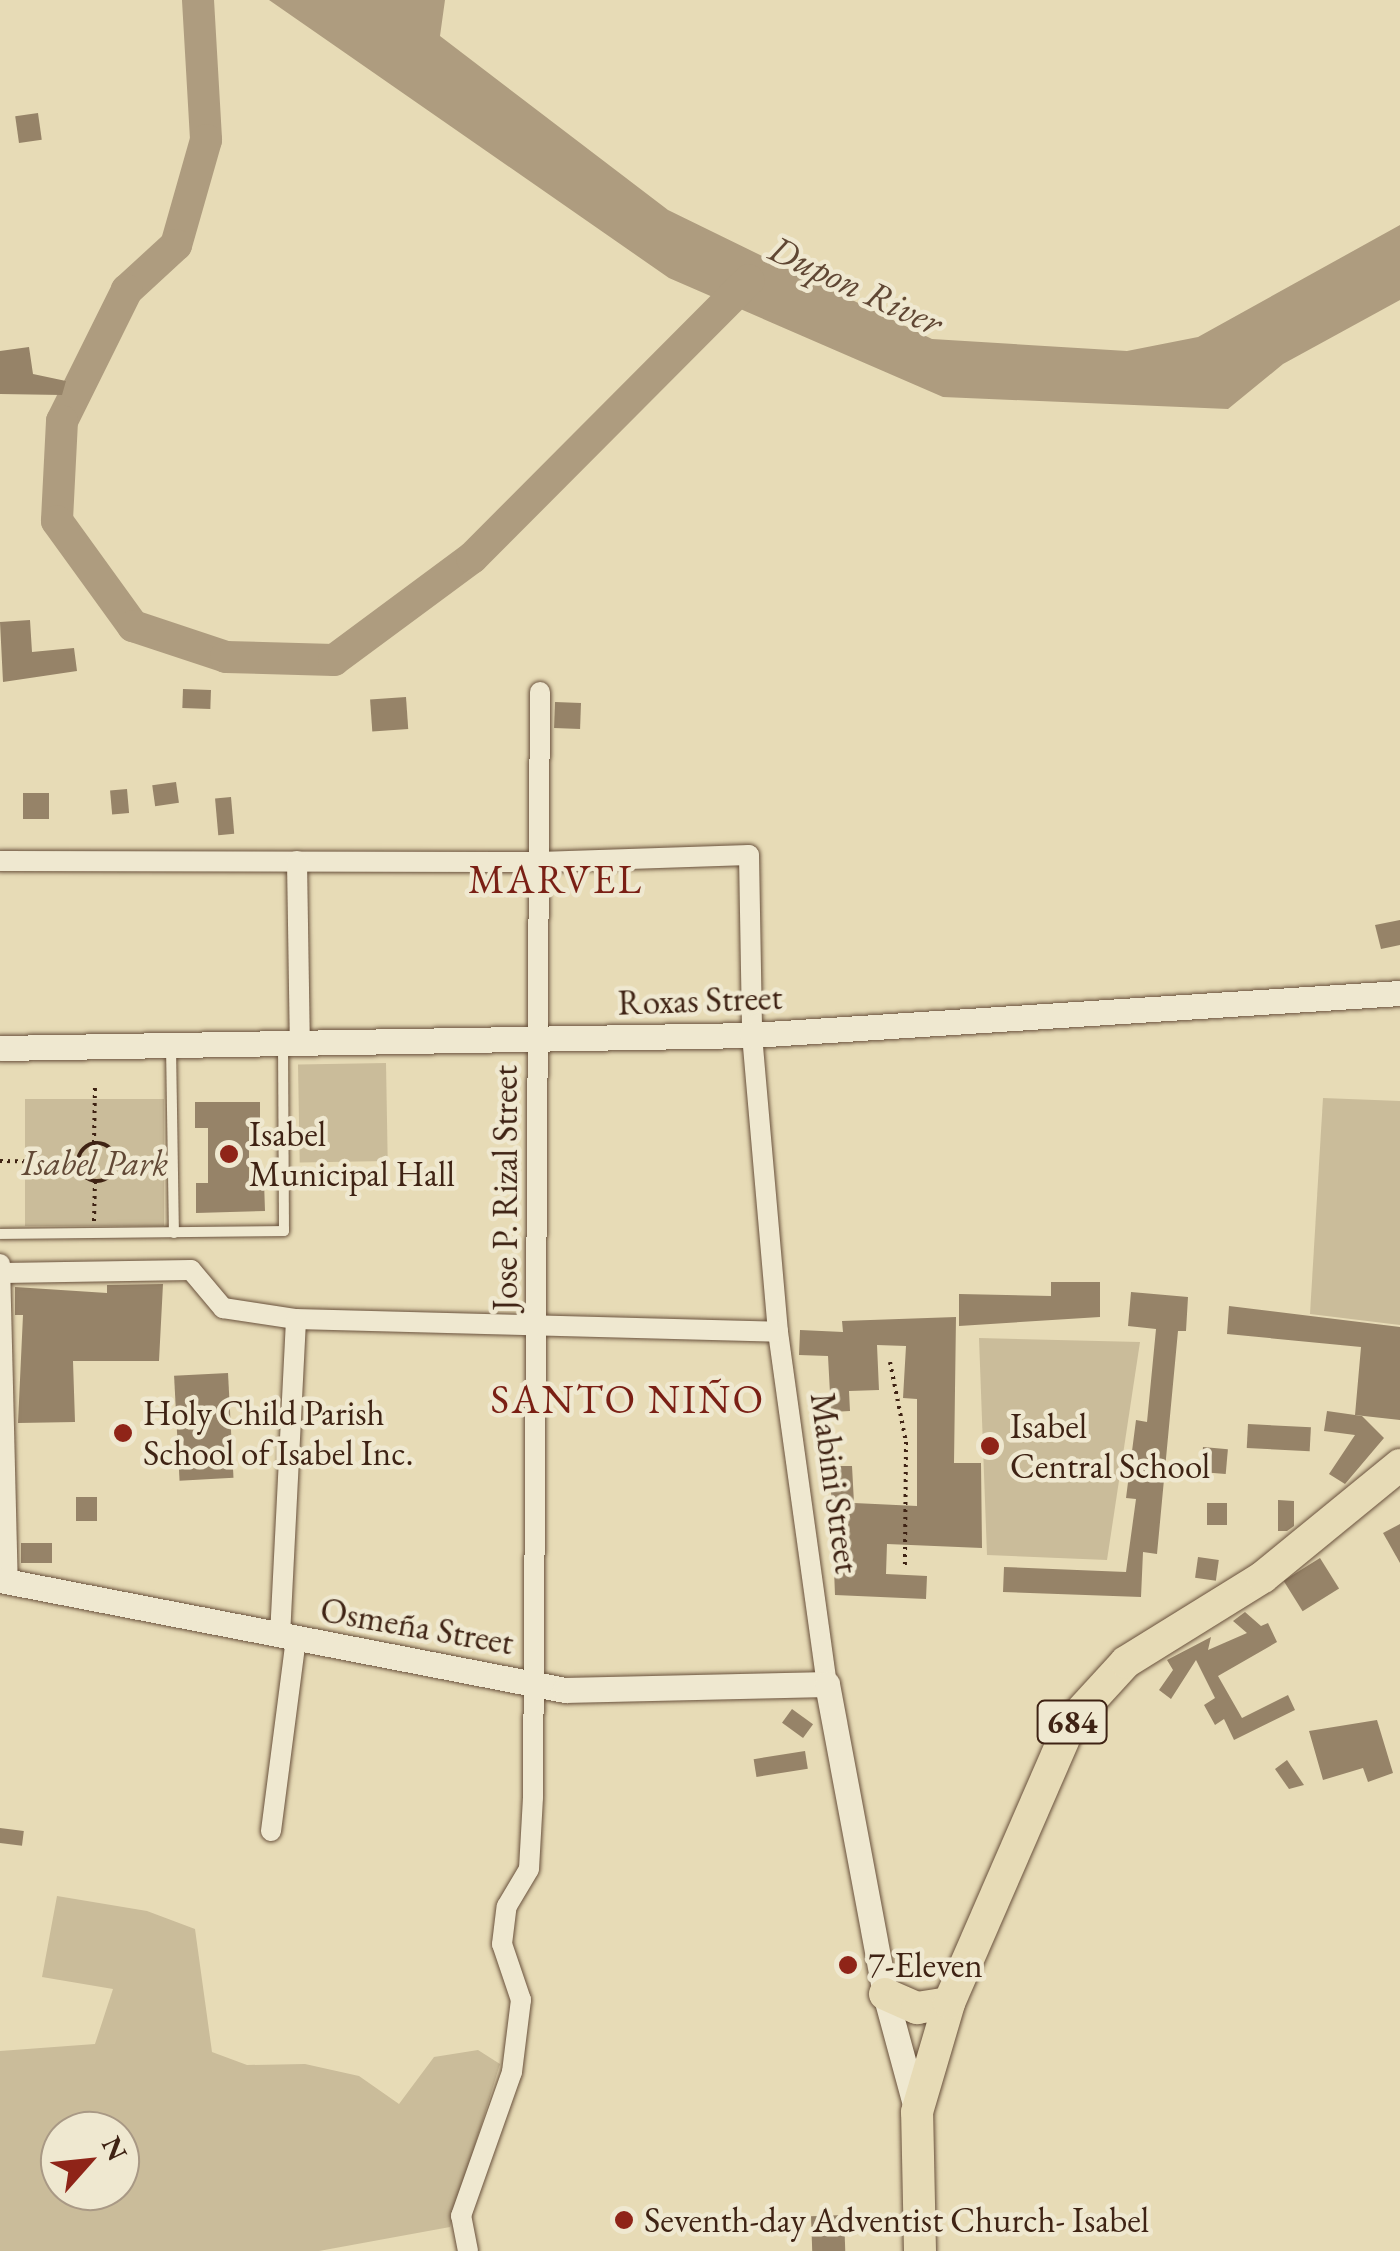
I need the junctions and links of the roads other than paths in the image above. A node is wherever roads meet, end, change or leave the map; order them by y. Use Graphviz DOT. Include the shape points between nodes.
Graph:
graph roads {
  1 [pos="540,692"];
  2 [pos="0,861"];
  3 [pos="297,862"];
  4 [pos="539,862"];
  5 [pos="1400,993"];
  6 [pos="752,1035"];
  7 [pos="0,1036"];
  8 [pos="537,1039"];
  9 [pos="292,1043"];
  10 [pos="171,1045"];
  11 [pos="0,1048"];
  12 [pos="0,1065"];
  13 [pos="174,1232"];
  14 [pos="0,1234"];
  15 [pos="1,1268"];
  16 [pos="296,1319"];
  17 [pos="538,1328"];
  18 [pos="778,1332"];
  19 [pos="1400,1465"];
  20 [pos="4,1581"];
  21 [pos="288,1638"];
  22 [pos="538,1683"];
  23 [pos="827,1684"];
  24 [pos="272,1831"];
  25 [pos="885,1994"];
  26 [pos="949,2003"];
  27 [pos="916,2112"];
  28 [pos="468,2251"];
  29 [pos="920,2251"];
  1 -- 4 [label="street, Jose P. Rizal Street"];
  2 -- 3 [label="street"];
  3 -- 4 [label="street"];
  3 -- 9 [label="street"];
  4 -- 6 [label="street, Mabini Street" via="749,855"];
  4 -- 8 [label="street, Jose P. Rizal Street"];
  5 -- 6 [label="street, Roxas Street"];
  6 -- 8 [label="street, Roxas Street"];
  6 -- 18 [label="street, Mabini Street"];
  7 -- 11 [label="street"];
  8 -- 9 [label="street, Roxas Street"];
  8 -- 17 [label="street, Jose P. Rizal Street"];
  9 -- 10 [label="street, Roxas Street"];
  9 -- 13 [label="lane" via="284,1232"];
  10 -- 11 [label="street, Roxas Street"];
  10 -- 13 [label="lane"];
  11 -- 12 [label="street"];
  13 -- 14 [label="lane"];
  15 -- 16 [label="street" via="191,1270 223,1308"];
  15 -- 20 [label="street"];
  16 -- 17 [label="street"];
  16 -- 21 [label="street"];
  17 -- 18 [label="street"];
  17 -- 22 [label="street, Jose P. Rizal Street"];
  18 -- 23 [label="street, Mabini Street"];
  19 -- 26 [label="highway, 684" via="1263,1578 1126,1662 1072,1722"];
  20 -- 21 [label="street, Osmeña Street"];
  21 -- 22 [label="street, Osmeña Street"];
  21 -- 24 [label="street"];
  22 -- 23 [label="street, Osmeña Street" via="565,1690"];
  22 -- 28 [label="street, Jose P. Rizal Street" via="529,1869 507,1906 502,1944 521,2000 512,2072 461,2216"];
  23 -- 25 [label="street, Mabini Street"];
  25 -- 26 [label="highway" via="917,2008"];
  25 -- 27 [label="street, Mabini Street"];
  26 -- 27 [label="highway, 684"];
  27 -- 29 [label="highway, 684"];
}
